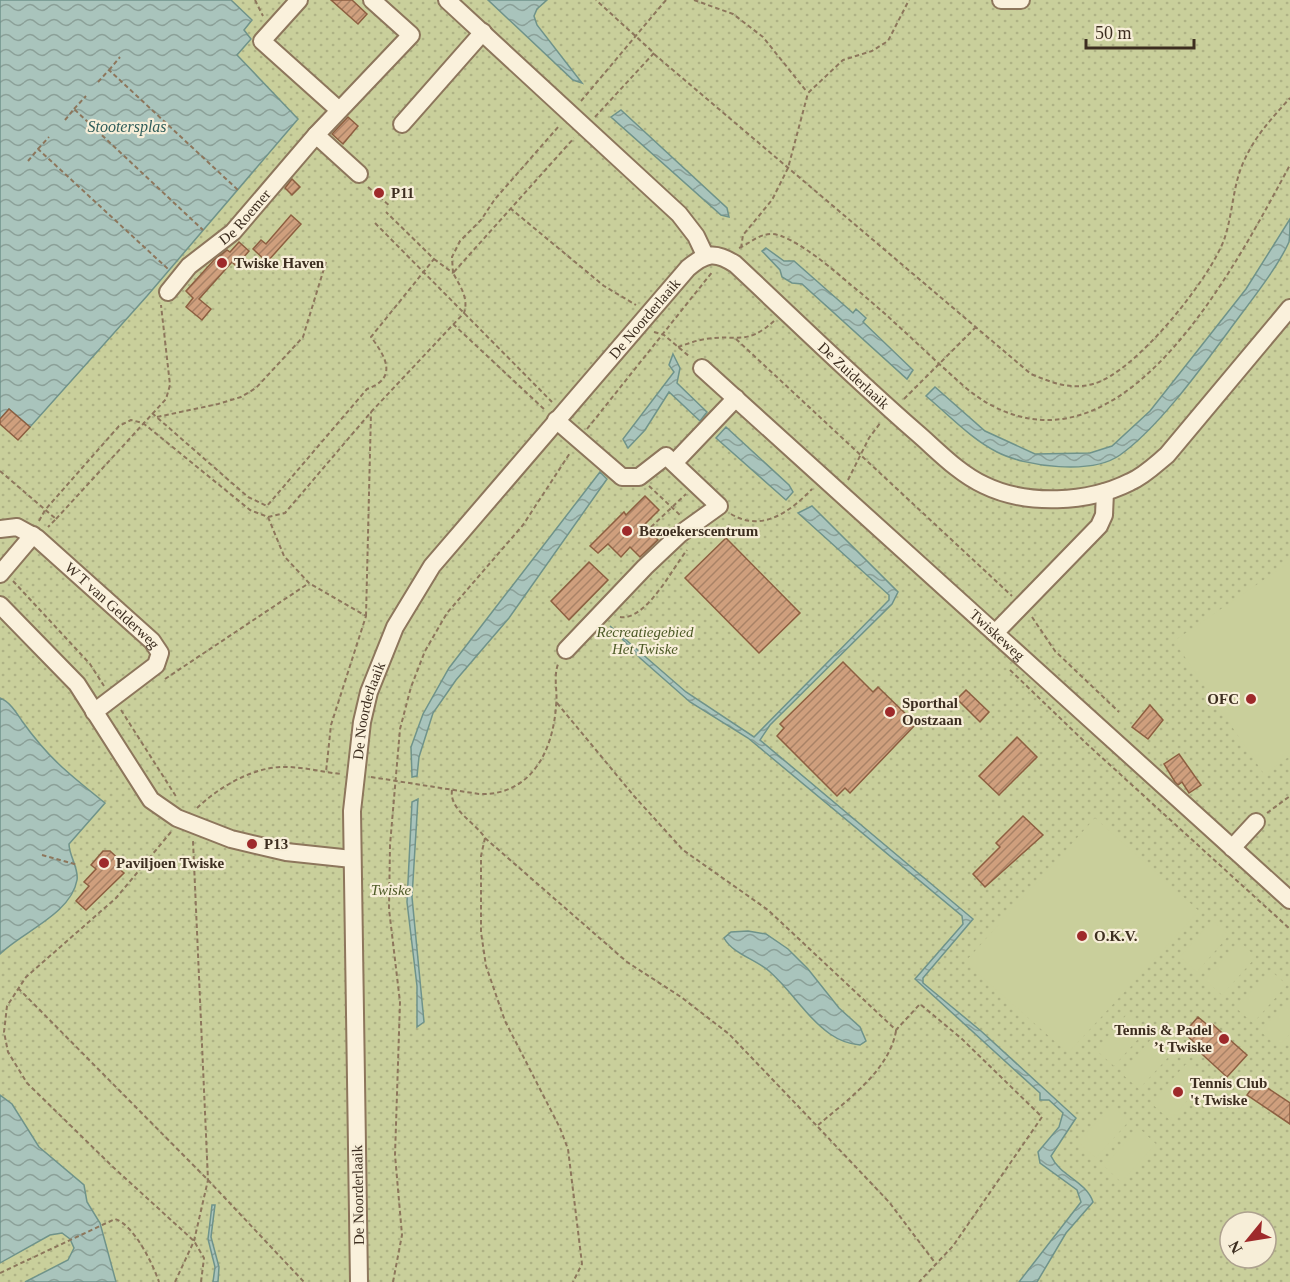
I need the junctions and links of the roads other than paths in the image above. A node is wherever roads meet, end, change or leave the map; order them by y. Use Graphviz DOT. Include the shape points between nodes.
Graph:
graph roads {
  1 [pos="299,0"];
  2 [pos="372,0"];
  3 [pos="447,0"];
  4 [pos="1001,0"];
  5 [pos="1021,0"];
  6 [pos="483,32"];
  7 [pos="339,111"];
  8 [pos="402,124"];
  9 [pos="316,135"];
  10 [pos="362,179"];
  11 [pos="705,255"];
  12 [pos="168,292"];
  13 [pos="1290,308"];
  14 [pos="702,368"];
  15 [pos="736,398"];
  16 [pos="559,416"];
  17 [pos="674,464"];
  18 [pos="1105,492"];
  19 [pos="0,529"];
  20 [pos="35,536"];
  21 [pos="0,574"];
  22 [pos="0,605"];
  23 [pos="995,633"];
  24 [pos="567,650"];
  25 [pos="94,711"];
  26 [pos="1256,822"];
  27 [pos="1232,848"];
  28 [pos="352,859"];
  29 [pos="1290,900"];
  30 [pos="359,1282"];
  1 -- 7 [label="street" via="262,41"];
  2 -- 7 [label="street, De Roemer" via="411,35"];
  3 -- 6 [label="street"];
  4 -- 5 [label="street"];
  6 -- 8 [label="street"];
  6 -- 11 [label="street" via="679,214"];
  7 -- 9 [label="street, De Roemer"];
  9 -- 10 [label="street"];
  9 -- 12 [label="street, De Roemer" via="233,232 189,266"];
  11 -- 16 [label="street, De Noorderlaaik" via="688,268"];
  11 -- 18 [label="street, De Zuiderlaaik" via="727,259 967,475 1027,498 1056,499"];
  13 -- 18 [label="street, De Zuiderlaaik" via="1167,455 1131,482"];
  14 -- 15 [label="street, Twiskeweg"];
  15 -- 17 [label="street"];
  15 -- 23 [label="street, Twiskeweg"];
  16 -- 17 [label="street" via="578,440 613,471 629,478 639,477 666,456"];
  16 -- 28 [label="street, De Noorderlaaik" via="456,534 395,627 362,722 352,811"];
  17 -- 24 [label="street" via="718,506 639,573"];
  18 -- 23 [label="street" via="1100,526"];
  19 -- 20 [label="street" via="17,527"];
  20 -- 21 [label="street"];
  20 -- 25 [label="street, W T van Gelderweg" via="152,641 160,653 156,665"];
  22 -- 25 [label="street" via="77,684"];
  23 -- 27 [label="street, Twiskeweg"];
  25 -- 28 [label="street" via="151,800 186,822 286,852"];
  26 -- 27 [label="street"];
  27 -- 29 [label="street, Twiskeweg"];
  28 -- 30 [label="street, De Noorderlaaik"];
}
